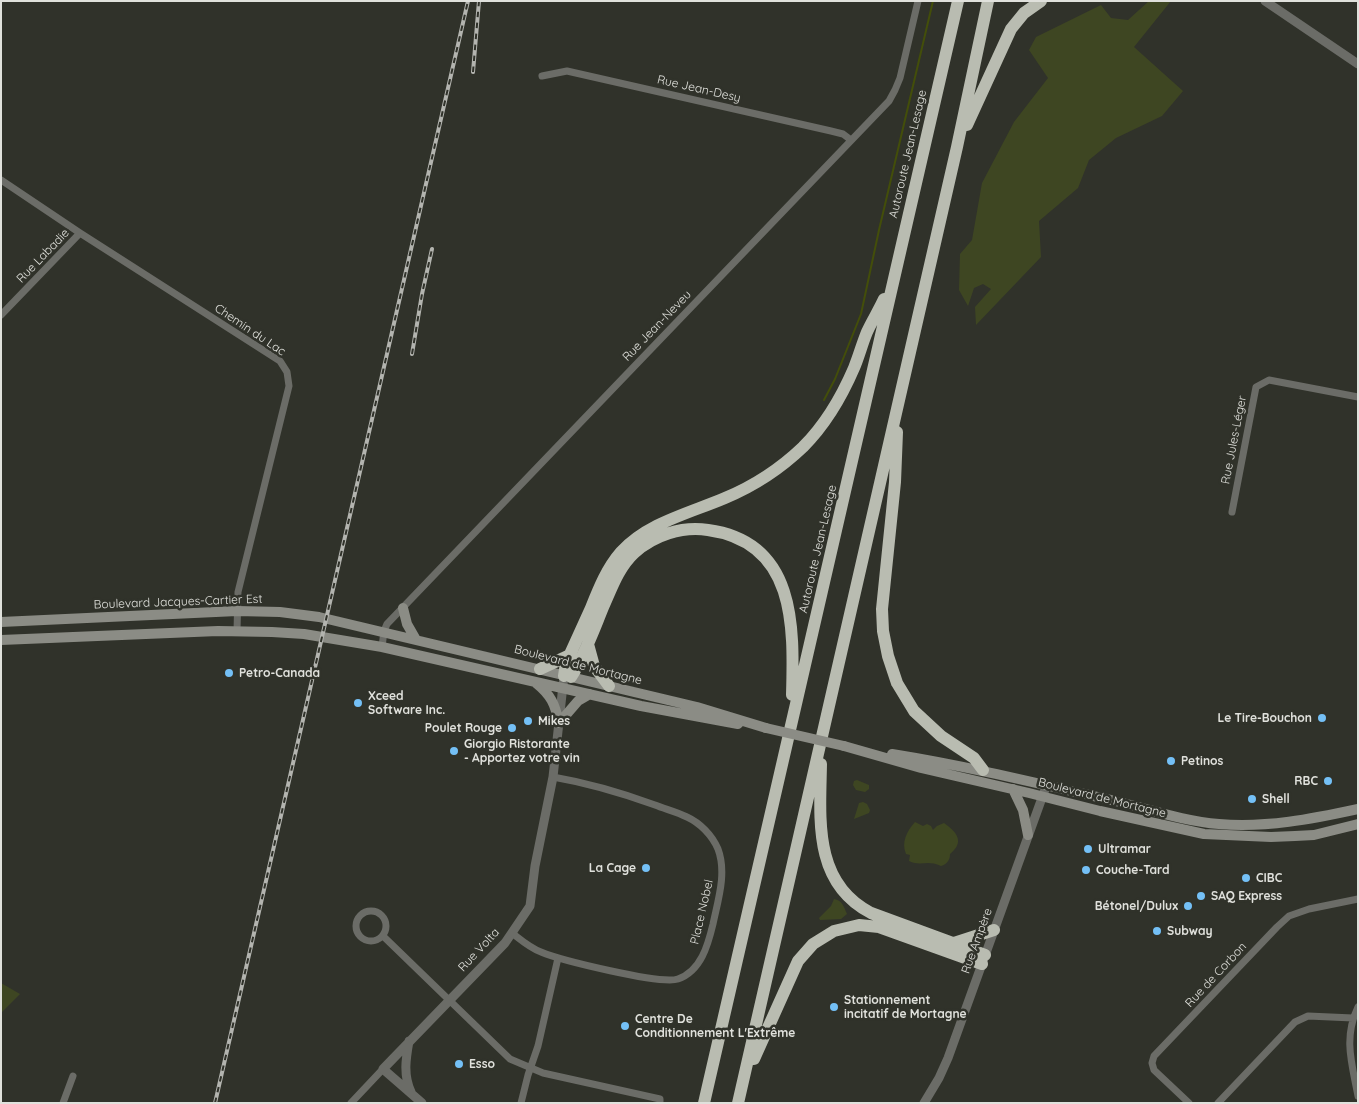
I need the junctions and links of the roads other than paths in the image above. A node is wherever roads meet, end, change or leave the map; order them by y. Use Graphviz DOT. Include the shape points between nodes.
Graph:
graph roads {
  1 [pos="918,1"];
  2 [pos="951,1"];
  3 [pos="958,1"];
  4 [pos="988,1"];
  5 [pos="1041,1"];
  6 [pos="1265,1"];
  7 [pos="948,45"];
  8 [pos="1358,64"];
  9 [pos="542,76"];
  10 [pos="850,140"];
  11 [pos="957,147"];
  12 [pos="1,180"];
  13 [pos="80,234"];
  14 [pos="892,283"];
  15 [pos="1,315"];
  16 [pos="1358,397"];
  17 [pos="898,403"];
  18 [pos="1232,512"];
  19 [pos="403,608"];
  20 [pos="237,611"];
  21 [pos="1,622"];
  22 [pos="237,631"];
  23 [pos="384,631"];
  24 [pos="415,638"];
  25 [pos="1,640"];
  26 [pos="588,644"];
  27 [pos="382,647"];
  28 [pos="570,655"];
  29 [pos="540,669"];
  30 [pos="533,680"];
  31 [pos="566,680"];
  32 [pos="609,686"];
  33 [pos="590,694"];
  34 [pos="791,722"];
  35 [pos="559,723"];
  36 [pos="766,728"];
  37 [pos="821,738"];
  38 [pos="844,746"];
  39 [pos="983,770"];
  40 [pos="553,777"];
  41 [pos="1047,784"];
  42 [pos="1013,789"];
  43 [pos="1042,796"];
  44 [pos="1354,810"];
  45 [pos="1358,826"];
  46 [pos="1028,835"];
  47 [pos="1358,899"];
  48 [pos="994,930"];
  49 [pos="512,933"];
  50 [pos="383,936"];
  51 [pos="954,944"];
  52 [pos="558,958"];
  53 [pos="983,960"];
  54 [pos="449,999"];
  55 [pos="1358,1007"];
  56 [pos="1352,1018"];
  57 [pos="409,1041"];
  58 [pos="1358,1045"];
  59 [pos="1348,1047"];
  60 [pos="383,1069"];
  61 [pos="530,1069"];
  62 [pos="73,1076"];
  63 [pos="412,1094"];
  64 [pos="1358,1096"];
  65 [pos="739,1097"];
  66 [pos="63,1103"];
  67 [pos="351,1103"];
  68 [pos="422,1103"];
  69 [pos="521,1103"];
  70 [pos="660,1103"];
  71 [pos="704,1103"];
  72 [pos="924,1103"];
  73 [pos="1189,1103"];
  74 [pos="1218,1103"];
  1 -- 10 [label="street, Rue Jean-Neveu" via="897,86 885,104"];
  2 -- 7 [label="highway"];
  3 -- 7 [label="highway, Autoroute Jean-Lesage"];
  4 -- 11 [label="highway"];
  5 -- 11 [label="highway" via="1011,28"];
  6 -- 8 [label="street"];
  7 -- 14 [label="highway, Autoroute Jean-Lesage"];
  9 -- 10 [label="street, Rue Jean-Desy" via="567,70 836,132"];
  10 -- 19 [label="street, Rue Jean-Neveu"];
  11 -- 17 [label="highway"];
  12 -- 13 [label="street, Chemin du Lac"];
  13 -- 15 [label="street, Rue Labadie"];
  13 -- 20 [label="street, Chemin du Lac" via="280,361 287,372 289,386 246,556"];
  14 -- 28 [label="highway" via="866,333 844,390 809,441 756,483 657,526 630,544 607,572"];
  14 -- 34 [label="highway, Autoroute Jean-Lesage"];
  16 -- 18 [label="street, Rue Jules-Léger" via="1269,380 1256,387"];
  17 -- 37 [label="highway"];
  17 -- 39 [label="highway" via="895,482 882,608 888,656 900,689 914,711 941,736 974,758"];
  19 -- 23 [label="street, Rue Jean-Neveu"];
  19 -- 24 [label="main road"];
  20 -- 21 [label="main road, Boulevard Jacques-Cartier Est"];
  20 -- 22 [label="street, Chemin du Lac"];
  20 -- 23 [label="main road, Boulevard Jacques-Cartier Est" via="312,616"];
  22 -- 25 [label="main road"];
  22 -- 27 [label="main road" via="304,634"];
  23 -- 24 [label="main road, Boulevard de Mortagne"];
  23 -- 27 [label="street"];
  24 -- 29 [label="main road, Boulevard de Mortagne"];
  26 -- 31 [label="highway"];
  26 -- 32 [label="highway" via="594,666"];
  26 -- 34 [label="highway" via="616,579 635,553 657,538 679,531 706,530 728,534 763,557 778,576 785,594 793,643"];
  27 -- 30 [label="main road, Boulevard de Mortagne"];
  28 -- 29 [label="highway"];
  28 -- 31 [label="highway"];
  29 -- 31 [label="main road, Boulevard de Mortagne"];
  30 -- 31 [label="main road, Boulevard de Mortagne"];
  30 -- 35 [label="main road" via="548,694"];
  31 -- 32 [label="main road, Boulevard de Mortagne"];
  31 -- 33 [label="main road, Boulevard de Mortagne"];
  31 -- 35 [label="street, Rue Volta"];
  32 -- 36 [label="main road, Boulevard de Mortagne" via="714,711"];
  33 -- 35 [label="main road" via="578,701"];
  33 -- 36 [label="main road, Boulevard de Mortagne"];
  34 -- 71 [label="highway, Autoroute Jean-Lesage"];
  35 -- 40 [label="street, Rue Volta"];
  36 -- 38 [label="main road, Boulevard de Mortagne, bridge"];
  37 -- 51 [label="highway" via="821,825 828,865 836,883 848,898 866,910"];
  37 -- 65 [label="highway"];
  38 -- 39 [label="main road, Boulevard de Mortagne"];
  38 -- 42 [label="main road, Boulevard de Mortagne"];
  39 -- 41 [label="main road, Boulevard de Mortagne"];
  40 -- 49 [label="street, Rue Volta" via="530,906"];
  40 -- 52 [label="street, Place Nobel" via="626,794 687,817 712,837 722,864 719,897 704,954 686,974 667,981"];
  41 -- 43 [label="street, Rue Ampère"];
  41 -- 44 [label="main road, Boulevard de Mortagne" via="1218,824 1263,825"];
  42 -- 43 [label="main road, Boulevard de Mortagne"];
  42 -- 46 [label="main road" via="1024,810"];
  43 -- 45 [label="main road, Boulevard de Mortagne" via="1118,816 1208,834 1271,838"];
  43 -- 46 [label="street, Rue Ampère"];
  44 -- 45 [label="street"];
  46 -- 48 [label="street, Rue Ampère"];
  47 -- 73 [label="street, Rue de Corbon" via="1289,916 1154,1056 1154,1070"];
  48 -- 51 [label="highway"];
  48 -- 53 [label="street, Rue Ampère"];
  49 -- 52 [label="street, Place Nobel" via="529,946"];
  49 -- 54 [label="street, Rue Volta"];
  50 -- 50 [label="street" via="387,927 384,918 370,911 362,915 356,925 361,937 370,941"];
  50 -- 54 [label="street"];
  51 -- 53 [label="highway"];
  52 -- 61 [label="street"];
  53 -- 65 [label="highway" via="874,926 848,927 825,936 810,946 796,964"];
  53 -- 72 [label="street, Rue Ampère" via="948,1058"];
  54 -- 57 [label="street, Rue Volta"];
  54 -- 61 [label="street" via="510,1059"];
  55 -- 56 [label="street"];
  56 -- 59 [label="street"];
  56 -- 74 [label="street" via="1308,1016 1295,1022"];
  57 -- 60 [label="street, Rue Volta"];
  57 -- 63 [label="street" via="406,1073"];
  58 -- 59 [label="street"];
  59 -- 64 [label="street"];
  60 -- 63 [label="street"];
  60 -- 67 [label="street, Rue Volta"];
  61 -- 69 [label="street"];
  61 -- 70 [label="street" via="660,1099"];
  62 -- 66 [label="street"];
  63 -- 68 [label="street"];
}
